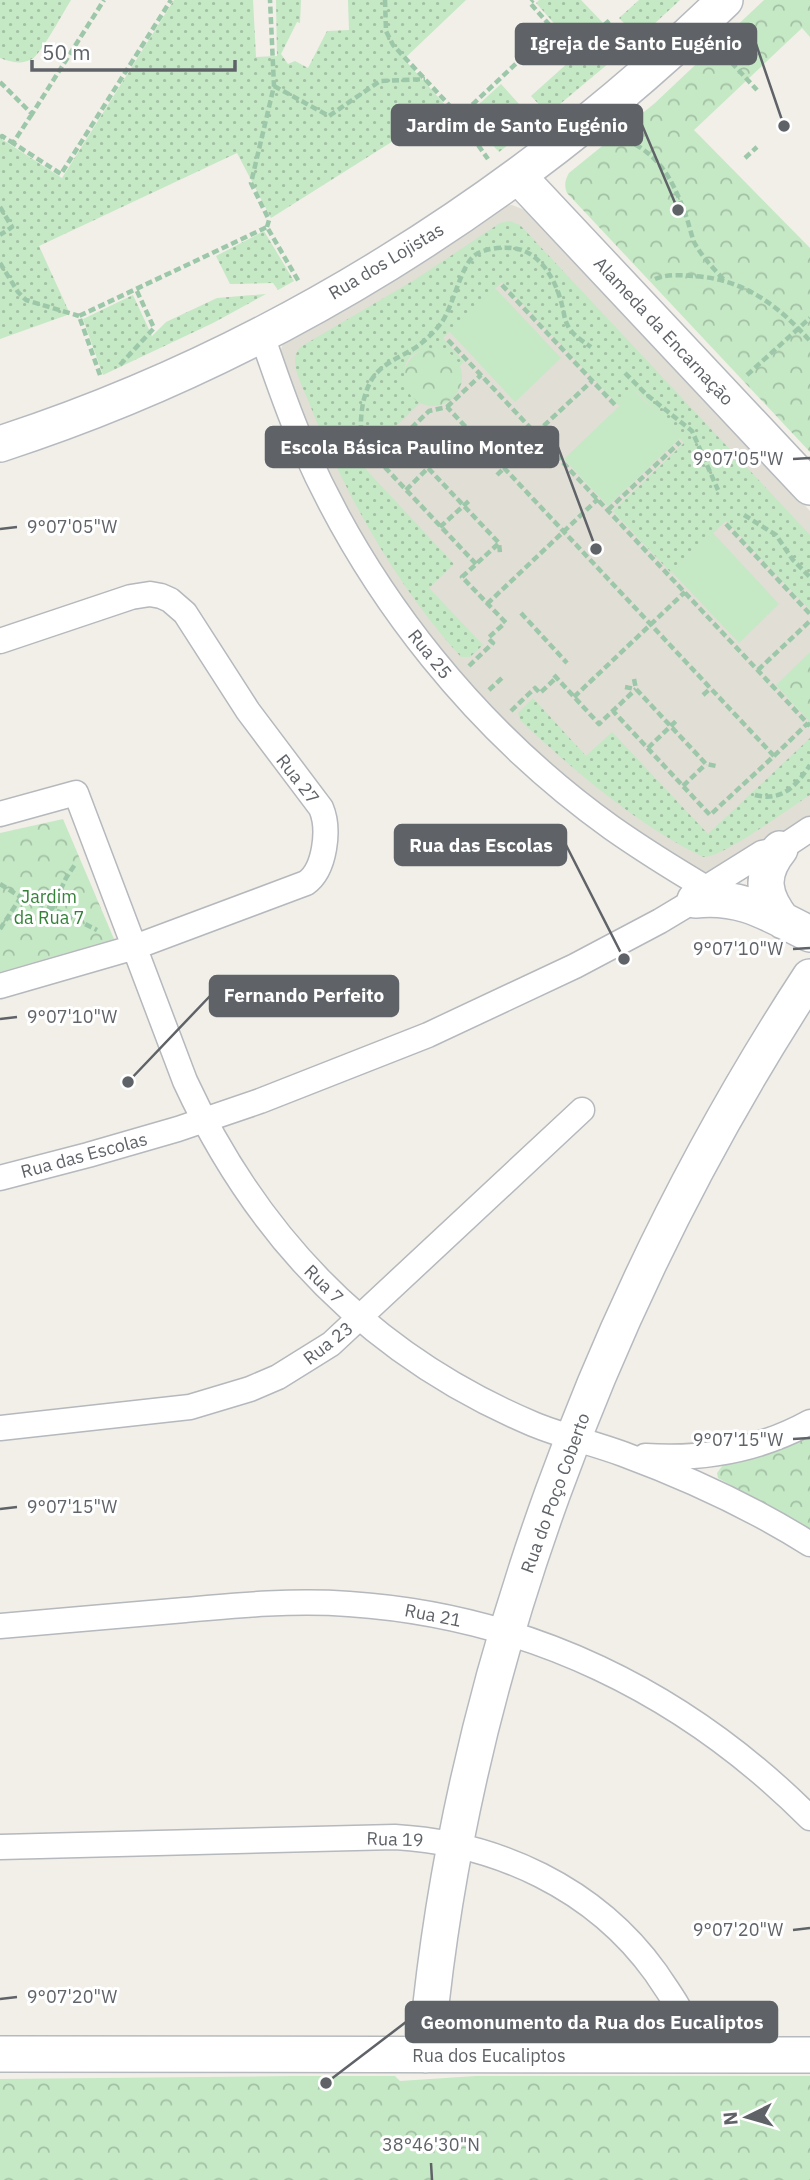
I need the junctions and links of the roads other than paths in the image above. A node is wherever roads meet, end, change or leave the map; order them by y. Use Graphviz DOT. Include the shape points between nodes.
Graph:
graph roads {
  1 [pos="724,0"];
  2 [pos="504,169"];
  3 [pos="261,333"];
  4 [pos="0,444"];
  5 [pos="810,487"];
  6 [pos="0,641"];
  7 [pos="0,814"];
  8 [pos="810,829"];
  9 [pos="780,849"];
  10 [pos="701,894"];
  11 [pos="796,927"];
  12 [pos="135,947"];
  13 [pos="810,976"];
  14 [pos="0,986"];
  15 [pos="582,1110"];
  16 [pos="203,1120"];
  17 [pos="0,1178"];
  18 [pos="360,1317"];
  19 [pos="810,1422"];
  20 [pos="0,1428"];
  21 [pos="573,1439"];
  22 [pos="620,1453"];
  23 [pos="810,1544"];
  24 [pos="0,1626"];
  25 [pos="508,1633"];
  26 [pos="810,1818"];
  27 [pos="456,1844"];
  28 [pos="0,1847"];
  29 [pos="0,2054"];
  30 [pos="426,2055"];
  31 [pos="690,2055"];
  32 [pos="810,2056"];
  1 -- 2 [label="street, Rua dos Lojistas" via="622,94"];
  2 -- 3 [label="street, Rua dos Lojistas" via="408,250"];
  2 -- 5 [label="street, Alameda da Encarnação"];
  3 -- 4 [label="street, Rua dos Lojistas" via="124,397"];
  3 -- 10 [label="street, Rua 25" via="304,449 328,499 368,568 432,659 507,740 568,794"];
  6 -- 12 [label="street, Rua 27" via="131,597 150,594 170,600 185,613 248,711 323,813 322,860 312,879"];
  7 -- 12 [label="street, Rua 7" via="76,793"];
  8 -- 9 [label="street, Rua das Escolas"];
  9 -- 10 [label="street, Rua das Escolas" via="762,853"];
  9 -- 11 [label="street" via="768,868 767,894 772,907"];
  10 -- 11 [label="street" via="737,901"];
  10 -- 16 [label="street, Rua das Escolas" via="575,966 428,1035"];
  12 -- 14 [label="street, Rua 27"];
  12 -- 16 [label="street, Rua 7"];
  13 -- 21 [label="street, Rua do Poço Coberto" via="695,1171 621,1324"];
  15 -- 18 [label="street, Rua 23"];
  16 -- 17 [label="street, Rua das Escolas"];
  16 -- 18 [label="street, Rua 7" via="227,1164 281,1237"];
  18 -- 20 [label="street, Rua 23" via="306,1362 220,1399 159,1411"];
  18 -- 21 [label="street, Rua 7" via="453,1384"];
  19 -- 22 [label="street" via="776,1438 719,1454"];
  21 -- 22 [label="street, Rua 7"];
  21 -- 25 [label="street, Rua do Poço Coberto"];
  22 -- 23 [label="street, Rua 7" via="722,1495"];
  24 -- 25 [label="street, Rua 21" via="298,1602 399,1609"];
  25 -- 26 [label="street, Rua 21" via="589,1663 672,1706 748,1761"];
  25 -- 27 [label="street, Rua do Poço Coberto"];
  27 -- 28 [label="street, Rua 19" via="394,1837"];
  27 -- 30 [label="street, Rua do Poço Coberto"];
  27 -- 31 [label="street, Rua 19" via="527,1868 583,1900 607,1920 669,1993 689,2030"];
  29 -- 30 [label="street, Rua dos Eucaliptos"];
  30 -- 31 [label="street, Rua dos Eucaliptos"];
  31 -- 32 [label="street, Rua dos Eucaliptos"];
}
